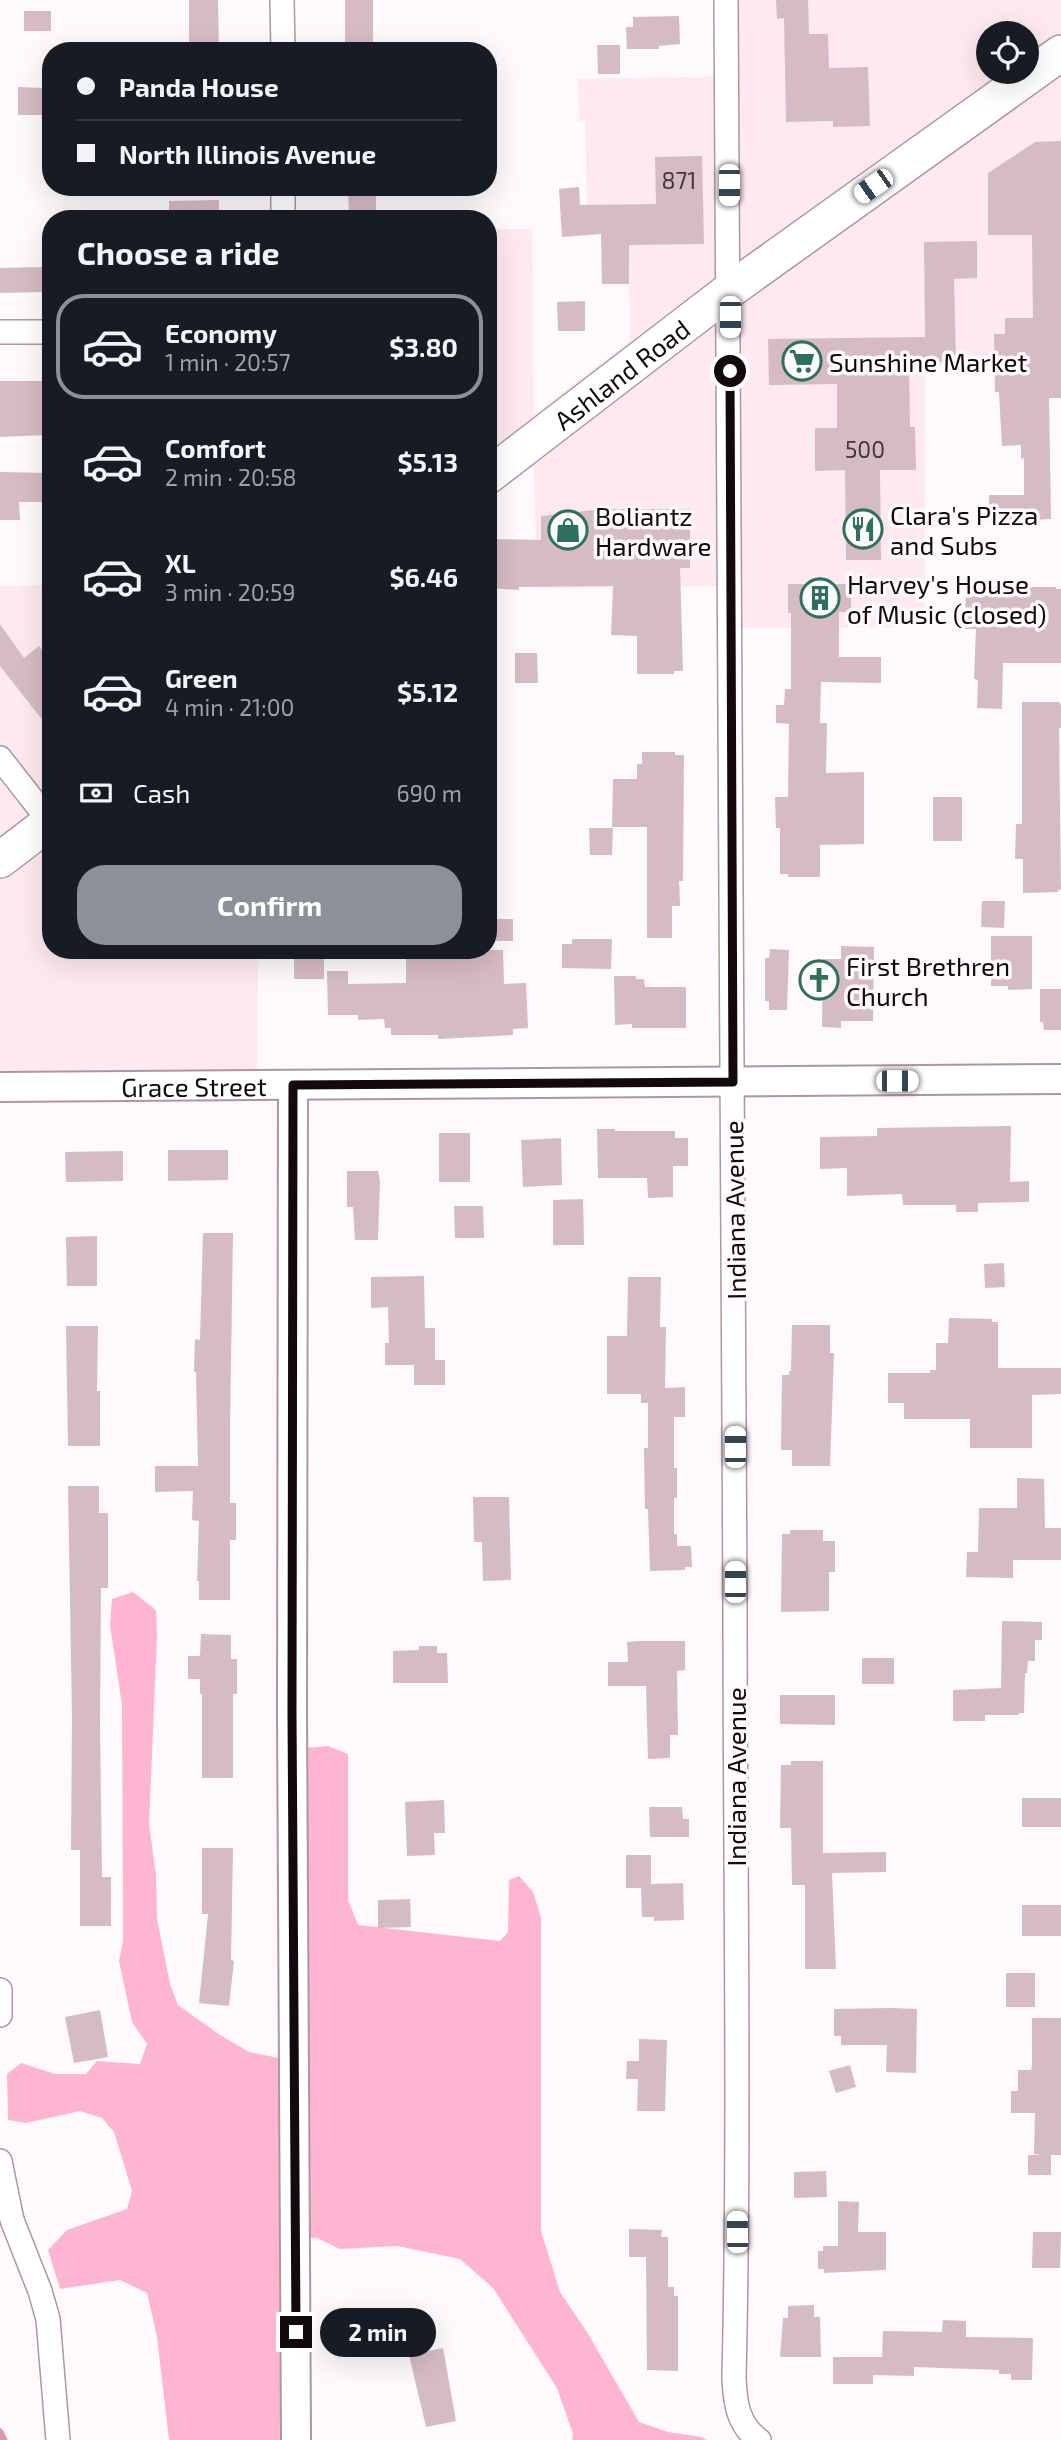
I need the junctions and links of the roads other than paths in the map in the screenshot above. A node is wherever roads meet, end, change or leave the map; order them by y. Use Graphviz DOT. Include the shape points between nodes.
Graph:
graph roads {
  1 [pos="282,0"];
  2 [pos="726,0"];
  3 [pos="283,42"];
  4 [pos="1061,53"];
  5 [pos="730,290"];
  6 [pos="42,331"];
  7 [pos="0,332"];
  8 [pos="497,469"];
  9 [pos="0,758"];
  10 [pos="42,811"];
  11 [pos="42,827"];
  12 [pos="0,860"];
  13 [pos="1061,1079"];
  14 [pos="733,1082"];
  15 [pos="293,1085"];
  16 [pos="0,1087"];
  17 [pos="0,1990"];
  18 [pos="0,2015"];
  19 [pos="0,2161"];
  20 [pos="58,2440"];
  21 [pos="296,2440"];
  22 [pos="759,2440"];
  1 -- 3 [label="street"];
  2 -- 5 [label="street, Indiana Avenue"];
  4 -- 5 [label="main road, Ashland Road"];
  5 -- 8 [label="main road, Ashland Road"];
  5 -- 14 [label="street, Indiana Avenue"];
  6 -- 7 [label="street"];
  9 -- 10 [label="street"];
  11 -- 12 [label="main road"];
  13 -- 14 [label="street, Grace Street"];
  14 -- 15 [label="street, Grace Street"];
  14 -- 22 [label="street, Indiana Avenue" via="734,2378 741,2420"];
  15 -- 16 [label="street, Grace Street"];
  15 -- 21 [label="street"];
  17 -- 18 [label="street"];
  19 -- 20 [label="street" via="12,2220 48,2319"];
}
